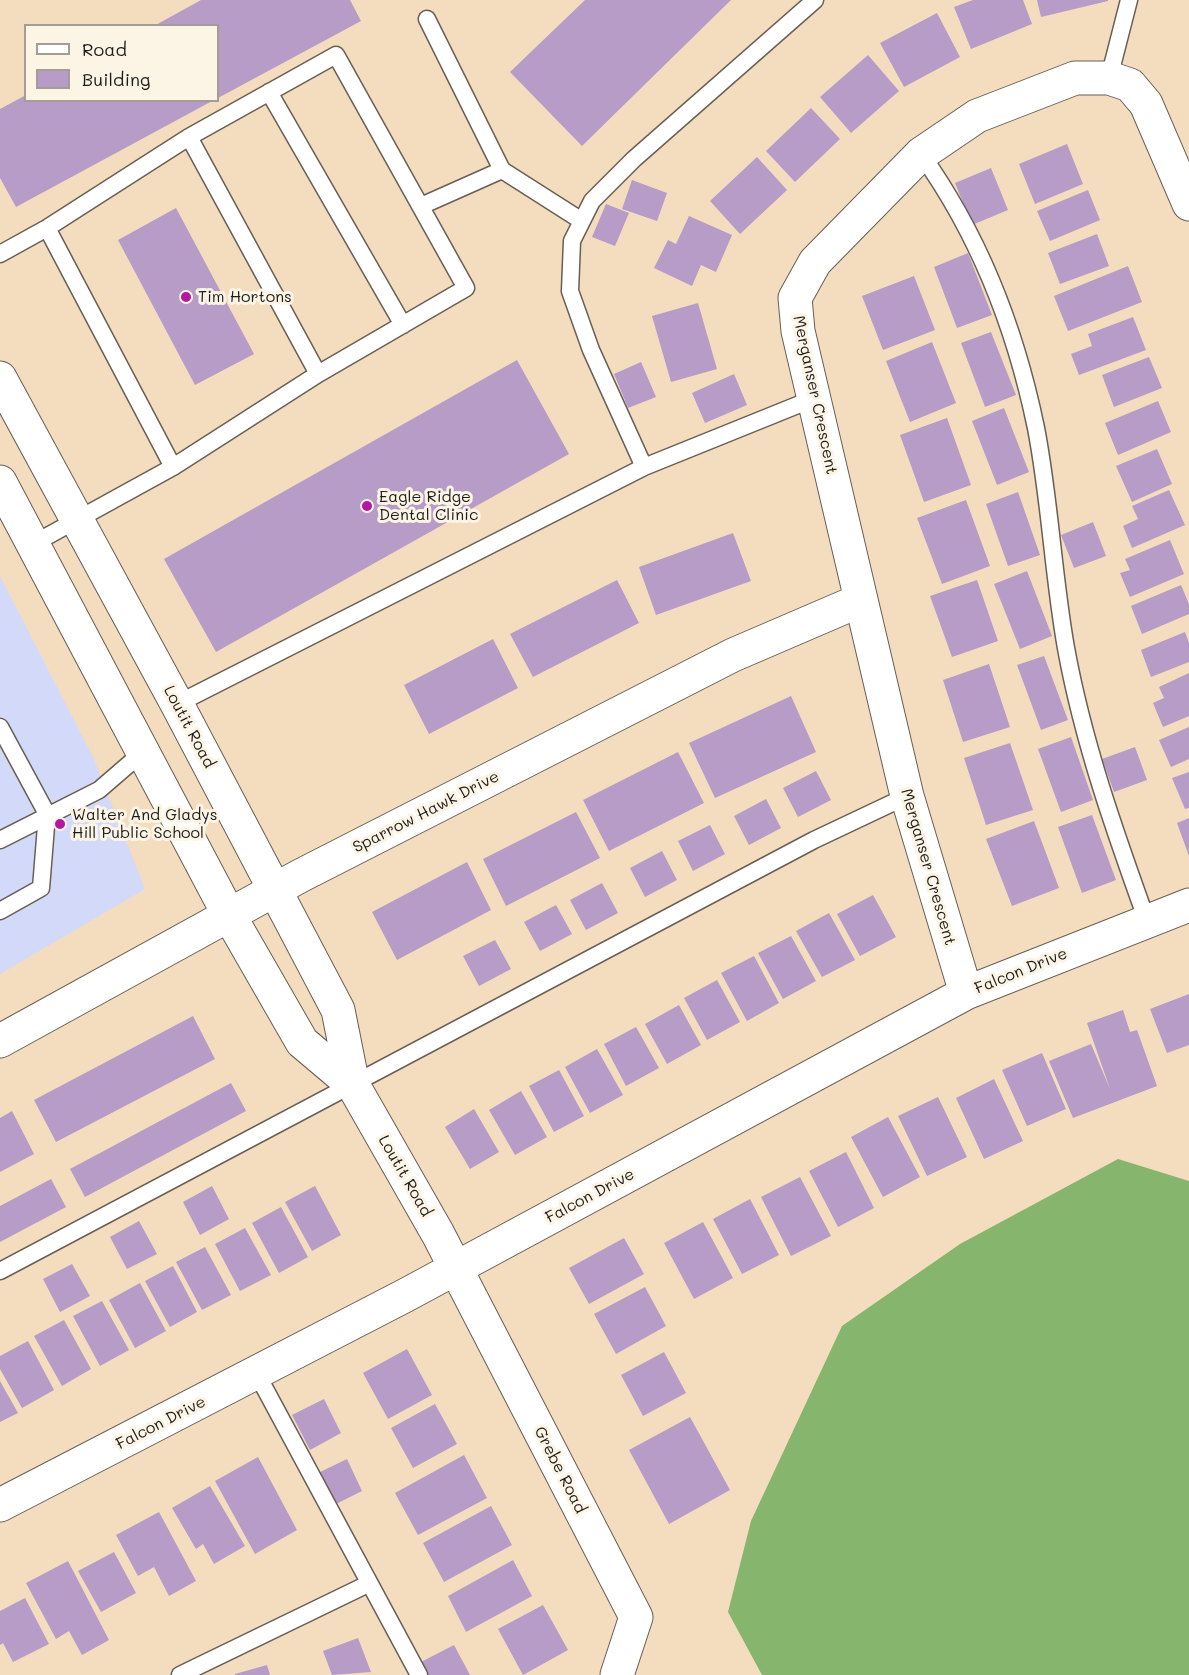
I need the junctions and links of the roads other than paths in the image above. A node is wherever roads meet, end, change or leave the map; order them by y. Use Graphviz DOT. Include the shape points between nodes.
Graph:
graph roads {
  1 [pos="815,0"];
  2 [pos="1129,0"];
  3 [pos="427,19"];
  4 [pos="1109,78"];
  5 [pos="269,92"];
  6 [pos="189,138"];
  7 [pos="921,154"];
  8 [pos="502,170"];
  9 [pos="1189,204"];
  10 [pos="421,206"];
  11 [pos="582,221"];
  12 [pos="47,228"];
  13 [pos="0,254"];
  14 [pos="403,325"];
  15 [pos="318,374"];
  16 [pos="0,378"];
  17 [pos="815,398"];
  18 [pos="173,467"];
  19 [pos="644,467"];
  20 [pos="0,482"];
  21 [pos="77,520"];
  22 [pos="33,544"];
  23 [pos="861,600"];
  24 [pos="177,704"];
  25 [pos="0,727"];
  26 [pos="143,752"];
  27 [pos="907,796"];
  28 [pos="47,814"];
  29 [pos="0,840"];
  30 [pos="275,890"];
  31 [pos="1189,905"];
  32 [pos="0,911"];
  33 [pos="229,915"];
  34 [pos="1147,921"];
  35 [pos="966,993"];
  36 [pos="0,1041"];
  37 [pos="353,1085"];
  38 [pos="455,1269"];
  39 [pos="0,1271"];
  40 [pos="256,1374"];
  41 [pos="0,1505"];
  42 [pos="368,1584"];
  43 [pos="180,1675"];
  44 [pos="419,1675"];
  45 [pos="617,1675"];
  1 -- 11 [label="lane" via="634,159 592,201"];
  2 -- 4 [label="lane"];
  3 -- 8 [label="lane"];
  4 -- 7 [label="street, Merganser Crescent" via="1075,78 1036,91 977,116"];
  4 -- 9 [label="street, Merganser Crescent" via="1130,85 1146,104"];
  5 -- 6 [label="lane"];
  5 -- 10 [label="lane" via="336,55"];
  5 -- 14 [label="lane"];
  6 -- 12 [label="lane"];
  6 -- 15 [label="lane"];
  7 -- 17 [label="street, Merganser Crescent" via="814,262 795,298 798,331"];
  7 -- 34 [label="lane" via="941,182 981,256 1010,326 1036,428 1064,636 1079,714"];
  8 -- 10 [label="lane"];
  8 -- 11 [label="lane"];
  10 -- 14 [label="lane" via="466,288"];
  11 -- 19 [label="lane" via="572,241 570,291 591,350"];
  12 -- 13 [label="lane"];
  12 -- 18 [label="lane"];
  14 -- 15 [label="lane"];
  15 -- 18 [label="lane"];
  16 -- 21 [label="street, Loutit Road"];
  17 -- 19 [label="lane"];
  17 -- 23 [label="street, Merganser Crescent"];
  18 -- 21 [label="lane"];
  19 -- 24 [label="lane"];
  20 -- 22 [label="street, Loutit Road"];
  21 -- 22 [label="lane"];
  21 -- 24 [label="street, Loutit Road"];
  22 -- 26 [label="street, Loutit Road"];
  23 -- 27 [label="street, Merganser Crescent"];
  23 -- 30 [label="street, Sparrow Hawk Drive" via="733,655"];
  24 -- 30 [label="street, Loutit Road"];
  25 -- 28 [label="lane"];
  26 -- 28 [label="lane" via="99,790"];
  26 -- 33 [label="street, Loutit Road"];
  27 -- 35 [label="street, Merganser Crescent"];
  27 -- 37 [label="lane" via="814,840"];
  28 -- 29 [label="lane"];
  28 -- 32 [label="lane" via="41,888"];
  30 -- 33 [label="street, Sparrow Hawk Drive"];
  30 -- 37 [label="street, Loutit Road" via="338,1010"];
  31 -- 34 [label="street, Falcon Drive"];
  33 -- 36 [label="street, Sparrow Hawk Drive"];
  33 -- 37 [label="street, Loutit Road" via="302,1042"];
  34 -- 35 [label="street, Falcon Drive"];
  35 -- 38 [label="street, Falcon Drive"];
  37 -- 38 [label="street, Loutit Road"];
  37 -- 39 [label="lane"];
  38 -- 40 [label="street, Falcon Drive"];
  38 -- 45 [label="street, Grebe Road" via="636,1617"];
  40 -- 41 [label="street, Falcon Drive"];
  40 -- 42 [label="lane"];
  42 -- 43 [label="lane"];
  42 -- 44 [label="lane"];
}
